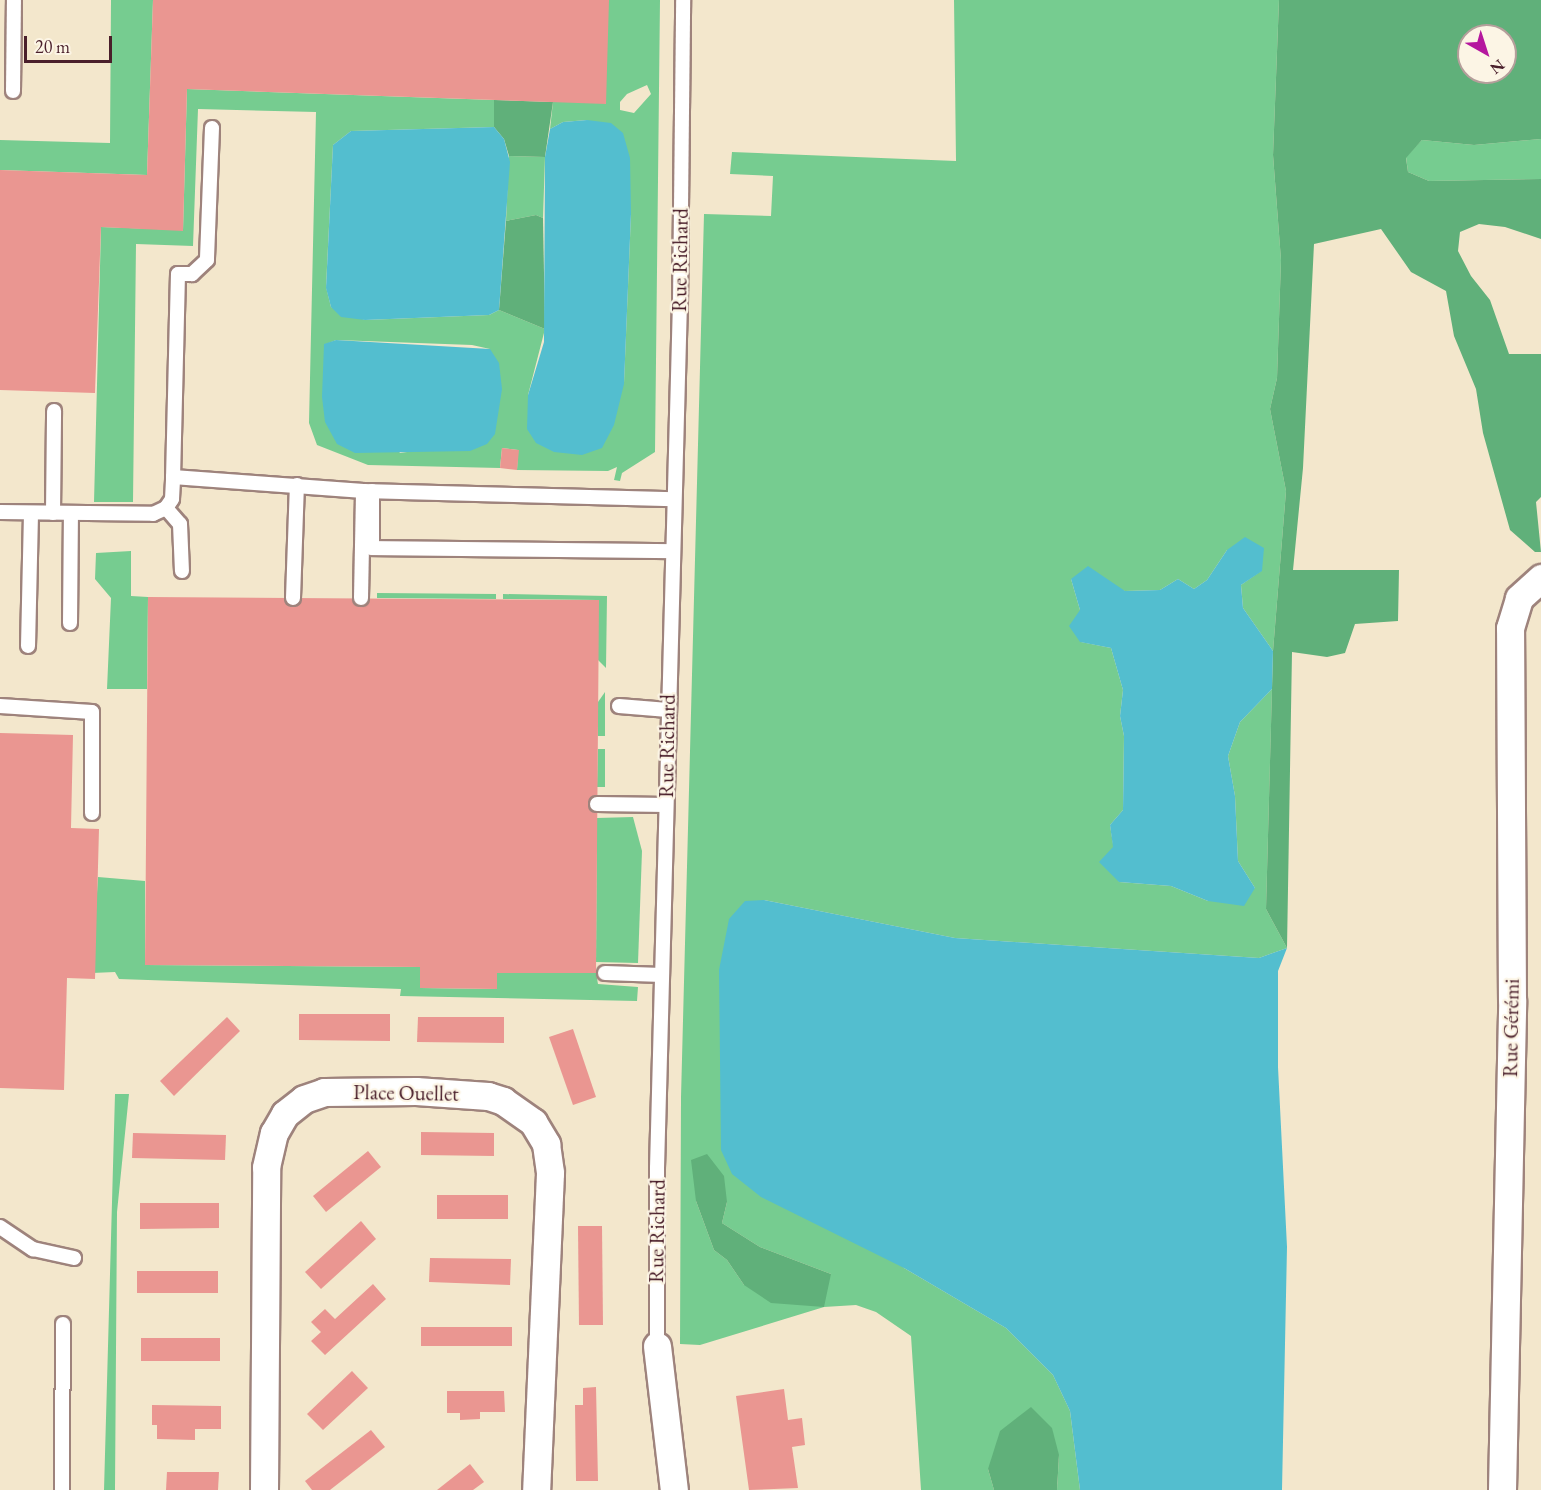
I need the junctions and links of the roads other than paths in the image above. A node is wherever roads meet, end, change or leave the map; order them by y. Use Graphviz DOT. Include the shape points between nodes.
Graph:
graph roads {
  1 [pos="14,0"];
  2 [pos="682,0"];
  3 [pos="13,91"];
  4 [pos="212,128"];
  5 [pos="54,411"];
  6 [pos="173,477"];
  7 [pos="297,485"];
  8 [pos="368,491"];
  9 [pos="674,499"];
  10 [pos="166,508"];
  11 [pos="0,512"];
  12 [pos="31,513"];
  13 [pos="53,513"];
  14 [pos="71,514"];
  15 [pos="672,550"];
  16 [pos="182,571"];
  17 [pos="1541,578"];
  18 [pos="292,598"];
  19 [pos="362,598"];
  20 [pos="70,623"];
  21 [pos="28,646"];
  22 [pos="0,706"];
  23 [pos="619,706"];
  24 [pos="668,710"];
  25 [pos="597,804"];
  26 [pos="666,806"];
  27 [pos="92,813"];
  28 [pos="605,973"];
  29 [pos="662,975"];
  30 [pos="0,1227"];
  31 [pos="74,1258"];
  32 [pos="63,1324"];
  33 [pos="657,1346"];
  34 [pos="62,1490"];
  35 [pos="264,1490"];
  36 [pos="536,1490"];
  37 [pos="674,1490"];
  38 [pos="1502,1490"];
  1 -- 3 [label="lane"];
  2 -- 9 [label="lane, Rue Richard"];
  4 -- 6 [label="lane" via="207,260 192,274 178,274"];
  5 -- 13 [label="lane"];
  6 -- 7 [label="lane"];
  6 -- 10 [label="lane" via="172,499"];
  7 -- 8 [label="lane"];
  7 -- 18 [label="lane"];
  8 -- 9 [label="lane"];
  8 -- 15 [label="lane" via="372,548"];
  8 -- 19 [label="lane"];
  9 -- 15 [label="lane, Rue Richard"];
  10 -- 14 [label="lane" via="153,514"];
  10 -- 16 [label="lane" via="180,524"];
  11 -- 12 [label="lane"];
  12 -- 13 [label="lane"];
  12 -- 21 [label="lane"];
  13 -- 14 [label="lane"];
  14 -- 20 [label="lane"];
  15 -- 24 [label="lane, Rue Richard"];
  17 -- 38 [label="street, Rue Gérémi" via="1519,598 1510,628 1512,1000"];
  22 -- 27 [label="lane" via="92,712"];
  23 -- 24 [label="lane"];
  24 -- 26 [label="lane, Rue Richard"];
  25 -- 26 [label="lane"];
  26 -- 29 [label="lane, Rue Richard"];
  28 -- 29 [label="lane"];
  29 -- 33 [label="lane, Rue Richard"];
  30 -- 31 [label="lane" via="33,1250"];
  32 -- 34 [label="lane"];
  33 -- 37 [label="street, Rue Richard"];
  35 -- 36 [label="street, Place Ouellet" via="266,1167 274,1132 285,1114 303,1099 324,1092 417,1091 488,1096 503,1101 533,1122 546,1144 550,1173"];
}
